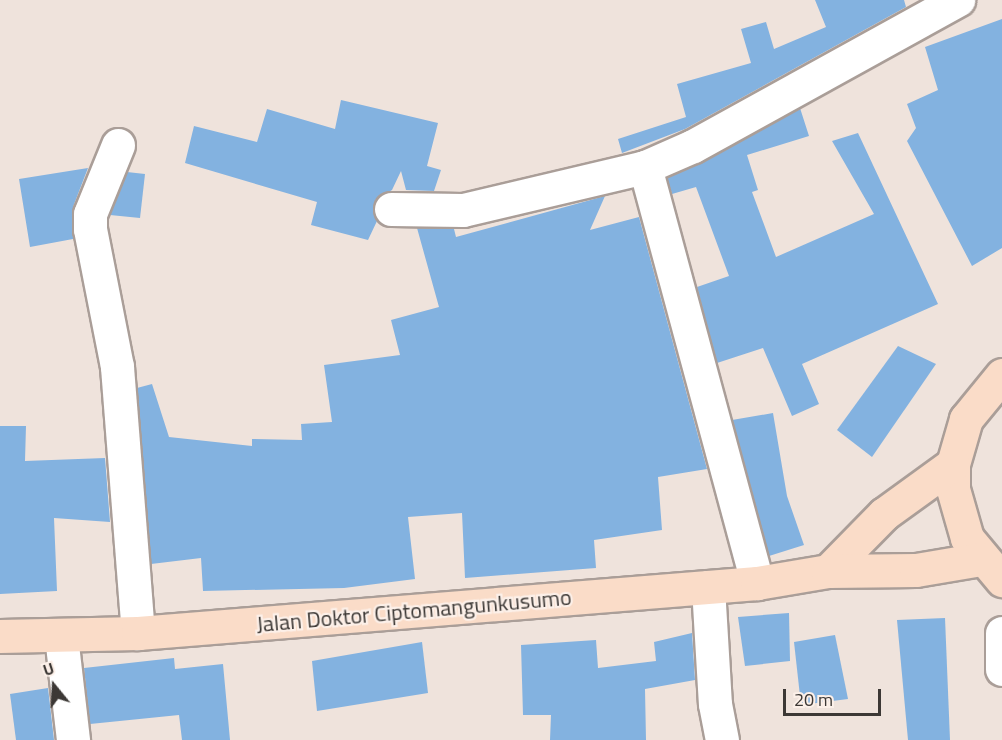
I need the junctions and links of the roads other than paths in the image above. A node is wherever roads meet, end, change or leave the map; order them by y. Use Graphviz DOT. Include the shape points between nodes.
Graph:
graph roads {
  1 [pos="958,0"];
  2 [pos="118,145"];
  3 [pos="645,167"];
  4 [pos="391,209"];
  5 [pos="1002,375"];
  6 [pos="953,464"];
  7 [pos="992,570"];
  8 [pos="828,571"];
  9 [pos="757,583"];
  10 [pos="708,587"];
  11 [pos="138,633"];
  12 [pos="1002,633"];
  13 [pos="0,636"];
  14 [pos="61,636"];
  15 [pos="1002,669"];
  16 [pos="73,740"];
  17 [pos="722,740"];
  1 -- 3 [label="street" via="693,146"];
  2 -- 11 [label="street" via="90,213 90,229 117,367"];
  3 -- 4 [label="street" via="463,210"];
  3 -- 9 [label="street"];
  5 -- 6 [label="main road" via="966,419"];
  6 -- 7 [label="main road" via="958,514"];
  6 -- 8 [label="main road" via="884,513"];
  7 -- 8 [label="main road, Jalan Doktor Ciptomangunkusumo"];
  8 -- 9 [label="main road, Jalan Doktor Ciptomangunkusumo"];
  9 -- 10 [label="main road, Jalan Doktor Ciptomangunkusumo"];
  10 -- 11 [label="main road, Jalan Doktor Ciptomangunkusumo"];
  10 -- 17 [label="street"];
  11 -- 14 [label="main road, Jalan Doktor Ciptomangunkusumo"];
  12 -- 15 [label="street"];
  13 -- 14 [label="main road, Jalan Doktor Ciptomangunkusumo"];
  14 -- 16 [label="street"];
}
